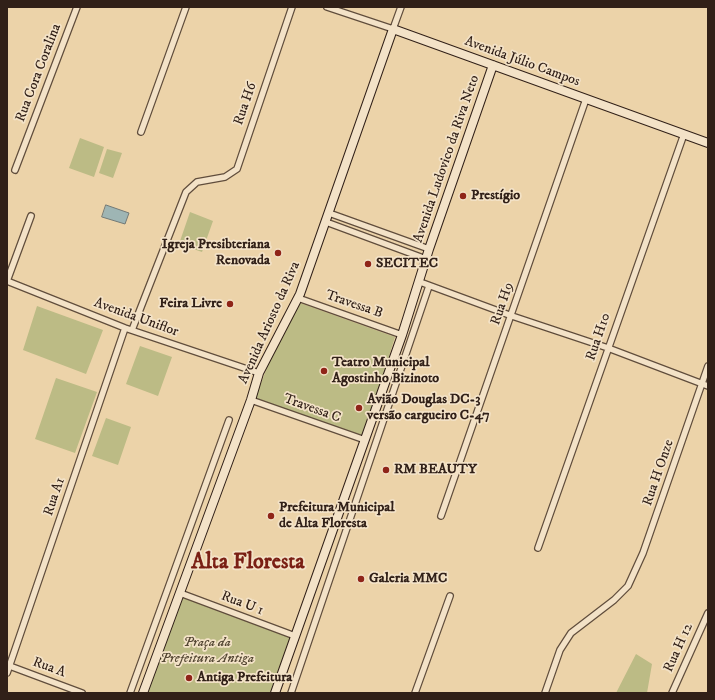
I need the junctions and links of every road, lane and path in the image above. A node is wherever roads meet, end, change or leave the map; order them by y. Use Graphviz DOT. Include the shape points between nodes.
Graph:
graph roads {
  1 [pos="77,7"];
  2 [pos="186,7"];
  3 [pos="292,7"];
  4 [pos="327,7"];
  5 [pos="401,7"];
  6 [pos="393,29"];
  7 [pos="493,65"];
  8 [pos="586,99"];
  9 [pos="141,132"];
  10 [pos="684,134"];
  11 [pos="708,143"];
  12 [pos="15,170"];
  13 [pos="329,213"];
  14 [pos="31,216"];
  15 [pos="326,222"];
  16 [pos="374,229"];
  17 [pos="370,238"];
  18 [pos="429,248"];
  19 [pos="426,259"];
  20 [pos="7,281"];
  21 [pos="420,282"];
  22 [pos="429,286"];
  23 [pos="298,298"];
  24 [pos="512,316"];
  25 [pos="125,328"];
  26 [pos="132,330"];
  27 [pos="402,335"];
  28 [pos="608,348"];
  29 [pos="708,366"];
  30 [pos="259,373"];
  31 [pos="702,384"];
  32 [pos="708,386"];
  33 [pos="251,400"];
  34 [pos="229,420"];
  35 [pos="365,440"];
  36 [pos="441,516"];
  37 [pos="538,548"];
  38 [pos="180,593"];
  39 [pos="450,596"];
  40 [pos="708,613"];
  41 [pos="295,636"];
  42 [pos="8,666"];
  43 [pos="7,674"];
  44 [pos="82,693"];
  45 [pos="130,693"];
  46 [pos="143,693"];
  47 [pos="275,693"];
  48 [pos="290,693"];
  49 [pos="415,693"];
  50 [pos="546,693"];
  51 [pos="672,693"];
  1 -- 12 [label="street, Rua Cora Coralina"];
  2 -- 9 [label="street"];
  3 -- 26 [label="street, Rua H6" via="237,169 225,177 197,182 186,192"];
  4 -- 6 [label="street, Avenida Júlio Campos"];
  5 -- 6 [label="street"];
  6 -- 7 [label="street, Avenida Júlio Campos"];
  6 -- 13 [label="street, Avenida Ariosto da Riva"];
  7 -- 8 [label="street, Avenida Júlio Campos"];
  7 -- 18 [label="street, Avenida Ludovico da Riva Neto"];
  8 -- 10 [label="street, Avenida Júlio Campos"];
  8 -- 24 [label="street, Rua H9"];
  10 -- 11 [label="street, Avenida Júlio Campos"];
  10 -- 28 [label="street, Rua H10"];
  13 -- 15 [label="street, Avenida Ariosto da Riva"];
  13 -- 16 [label="street"];
  14 -- 20 [label="street"];
  15 -- 17 [label="street"];
  15 -- 23 [label="street, Avenida Ariosto da Riva"];
  16 -- 17 [label="street"];
  16 -- 18 [label="street"];
  17 -- 19 [label="street"];
  18 -- 19 [label="street, Avenida Ludovico da Riva Neto"];
  19 -- 21 [label="street, Avenida Ludovico da Riva Neto"];
  20 -- 25 [label="street, Avenida Uniflor"];
  21 -- 22 [label="street"];
  21 -- 27 [label="street, Avenida Ludovico da Riva Neto"];
  22 -- 24 [label="street"];
  22 -- 48 [label="street"];
  23 -- 27 [label="street, Travessa B"];
  23 -- 30 [label="street, Avenida Ariosto da Riva"];
  24 -- 28 [label="street"];
  24 -- 36 [label="street, Rua H9"];
  25 -- 26 [label="street, Avenida Uniflor"];
  25 -- 42 [label="street, Rua A1"];
  26 -- 30 [label="street, Avenida Uniflor"];
  27 -- 35 [label="street, Avenida Ludovico da Riva Neto"];
  28 -- 31 [label="street"];
  28 -- 37 [label="street, Rua H10"];
  29 -- 31 [label="street, Rua H Onze"];
  30 -- 33 [label="street, Avenida Ariosto da Riva"];
  31 -- 32 [label="street"];
  31 -- 50 [label="street, Rua H Onze" via="643,553 628,586 571,633 560,650"];
  33 -- 35 [label="street, Travessa C"];
  33 -- 38 [label="street, Avenida Ariosto da Riva"];
  34 -- 45 [label="street"];
  35 -- 41 [label="street, Avenida Ludovico da Riva Neto"];
  38 -- 41 [label="street, Rua U 1"];
  38 -- 46 [label="street, Avenida Ariosto da Riva"];
  39 -- 49 [label="street"];
  40 -- 51 [label="street, Rua H 12"];
  41 -- 47 [label="street, Avenida Ludovico da Riva Neto"];
  42 -- 43 [label="street, Rua A1"];
  42 -- 44 [label="street, Rua A"];
}
